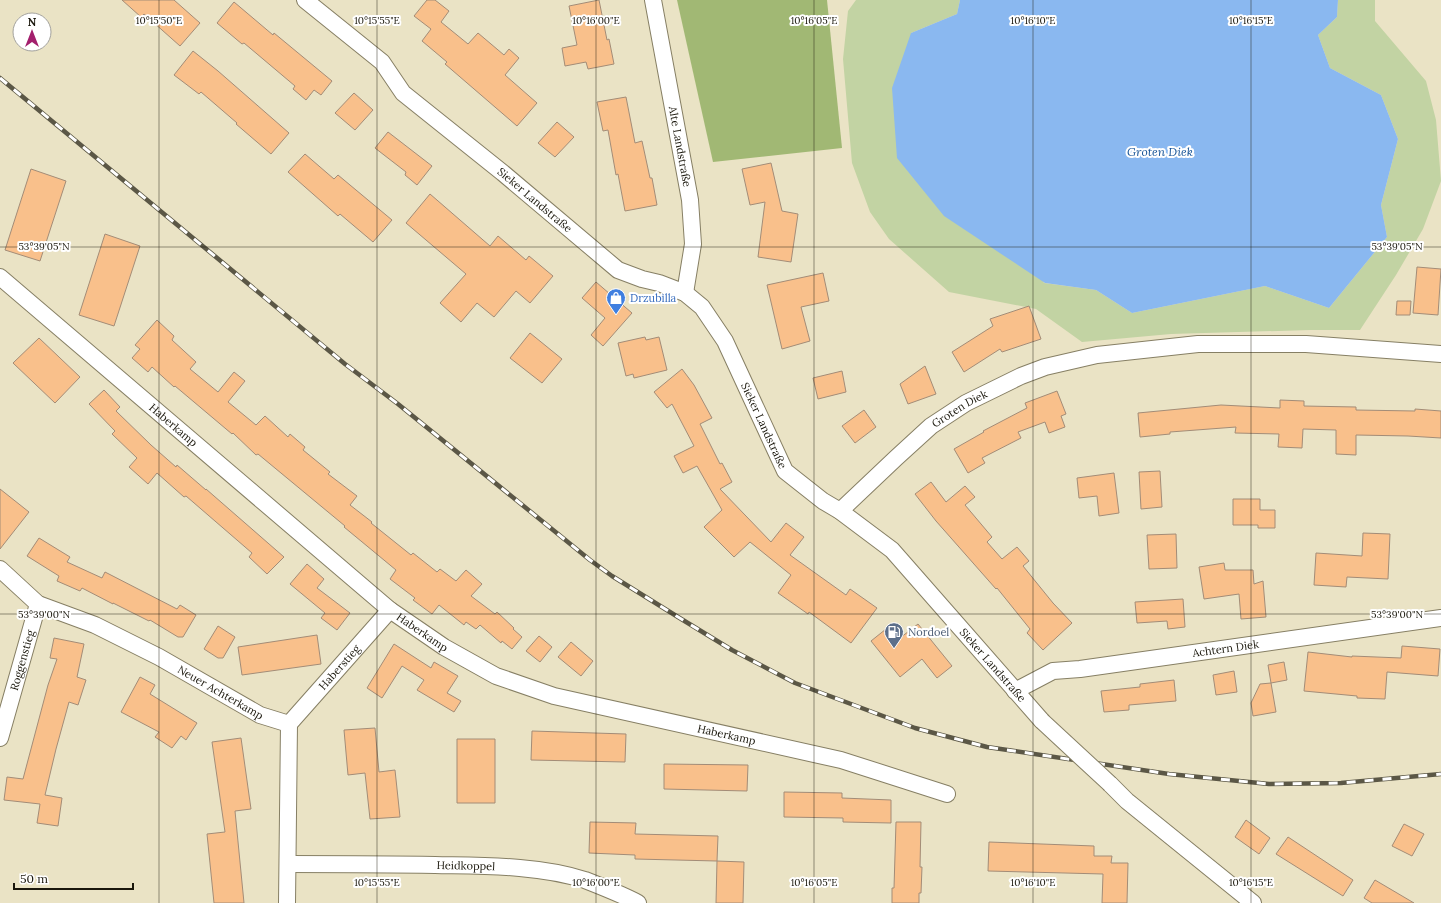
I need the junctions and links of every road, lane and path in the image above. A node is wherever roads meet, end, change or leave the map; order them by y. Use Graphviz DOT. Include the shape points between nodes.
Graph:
graph roads {
  1 [pos="305,0"];
  2 [pos="653,0"];
  3 [pos="0,277"];
  4 [pos="685,293"];
  5 [pos="1441,354"];
  6 [pos="840,511"];
  7 [pos="0,568"];
  8 [pos="38,604"];
  9 [pos="390,610"];
  10 [pos="1441,618"];
  11 [pos="1015,691"];
  12 [pos="289,724"];
  13 [pos="0,738"];
  14 [pos="947,794"];
  15 [pos="289,864"];
  16 [pos="1249,902"];
  17 [pos="287,903"];
  18 [pos="638,903"];
  1 -- 4 [label="street, Sieker Landstraße" via="382,62 403,93 618,270"];
  2 -- 4 [label="street, Alte Landstraße" via="690,200 693,244"];
  3 -- 9 [label="street, Haberkamp"];
  4 -- 6 [label="street, Sieker Landstraße" via="702,307 725,341 785,471"];
  5 -- 6 [label="street, Groten Diek" via="1306,344 1198,344 1097,355 1046,366 966,403 931,426"];
  6 -- 11 [label="street, Sieker Landstraße" via="892,550"];
  7 -- 8 [label="street, Neuer Achterkamp"];
  8 -- 12 [label="street, Neuer Achterkamp" via="95,625 159,657 260,715"];
  8 -- 13 [label="street, Roggenstieg"];
  9 -- 12 [label="street, Haberstieg"];
  9 -- 14 [label="street, Haberkamp" via="444,647 496,676 554,696 841,760"];
  10 -- 11 [label="street, Achtern Diek" via="1053,671"];
  11 -- 16 [label="street, Sieker Landstraße, bridge" via="1042,721 1127,801"];
  12 -- 15 [label="street"];
  15 -- 17 [label="street"];
  15 -- 18 [label="street, Heidkoppel" via="442,865 543,871 584,880"];
}
